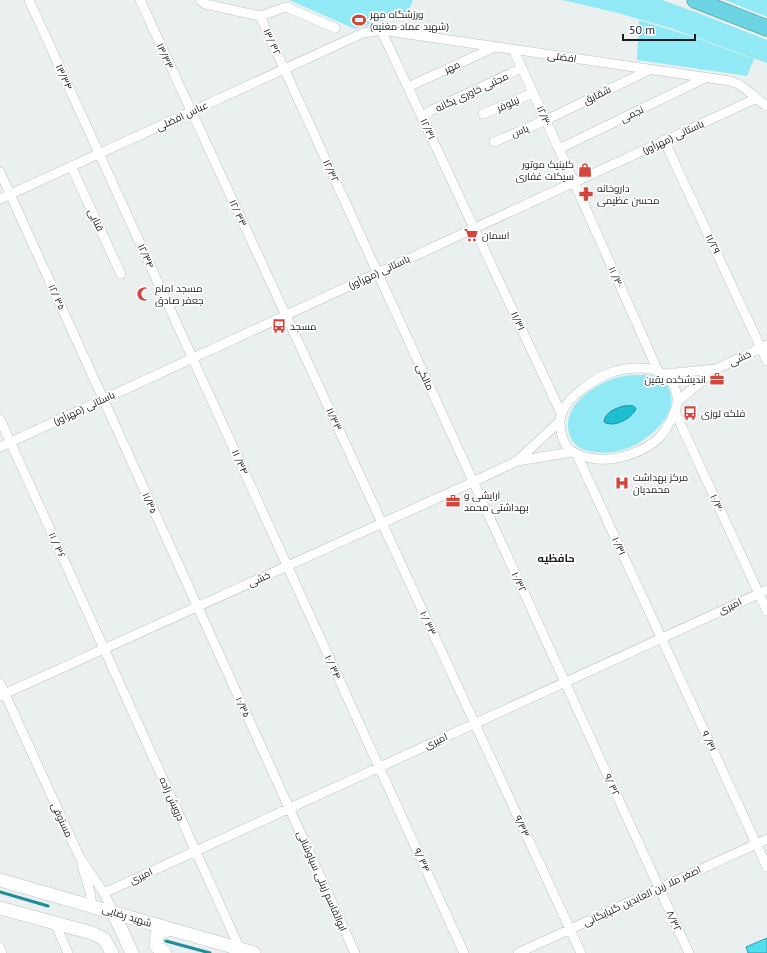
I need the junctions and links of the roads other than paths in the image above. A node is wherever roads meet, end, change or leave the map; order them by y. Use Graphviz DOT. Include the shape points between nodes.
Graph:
graph roads {
  1 [pos="29,0"];
  2 [pos="140,0"];
  3 [pos="200,0"];
  4 [pos="695,0"];
  5 [pos="260,16"];
  6 [pos="335,28"];
  7 [pos="767,28"];
  8 [pos="381,30"];
  9 [pos="363,32"];
  10 [pos="495,47"];
  11 [pos="513,49"];
  12 [pos="522,68"];
  13 [pos="284,69"];
  14 [pos="649,70"];
  15 [pos="705,78"];
  16 [pos="408,88"];
  17 [pos="533,93"];
  18 [pos="757,98"];
  19 [pos="766,107"];
  20 [pos="191,111"];
  21 [pos="483,114"];
  22 [pos="422,117"];
  23 [pos="546,120"];
  24 [pos="664,140"];
  25 [pos="494,142"];
  26 [pos="559,149"];
  27 [pos="99,154"];
  28 [pos="71,166"];
  29 [pos="0,172"];
  30 [pos="574,182"];
  31 [pos="10,194"];
  32 [pos="0,199"];
  33 [pos="474,228"];
  34 [pos="378,273"];
  35 [pos="121,274"];
  36 [pos="286,315"];
  37 [pos="764,346"];
  38 [pos="192,358"];
  39 [pos="767,361"];
  40 [pos="716,369"];
  41 [pos="661,373"];
  42 [pos="103,399"];
  43 [pos="677,402"];
  44 [pos="675,412"];
  45 [pos="560,418"];
  46 [pos="0,419"];
  47 [pos="10,442"];
  48 [pos="0,446"];
  49 [pos="575,454"];
  50 [pos="517,461"];
  51 [pos="473,482"];
  52 [pos="382,523"];
  53 [pos="288,566"];
  54 [pos="763,592"];
  55 [pos="198,606"];
  56 [pos="767,611"];
  57 [pos="662,638"];
  58 [pos="104,649"];
  59 [pos="565,682"];
  60 [pos="0,683"];
  61 [pos="2,695"];
  62 [pos="475,723"];
  63 [pos="379,767"];
  64 [pos="289,808"];
  65 [pos="767,839"];
  66 [pos="756,844"];
  67 [pos="196,851"];
  68 [pos="80,858"];
  69 [pos="767,867"];
  70 [pos="0,880"];
  71 [pos="659,888"];
  72 [pos="104,893"];
  73 [pos="92,906"];
  74 [pos="0,908"];
  75 [pos="113,912"];
  76 [pos="55,923"];
  77 [pos="170,929"];
  78 [pos="570,929"];
  79 [pos="0,948"];
  80 [pos="240,949"];
  81 [pos="2,953"];
  82 [pos="68,953"];
  83 [pos="112,953"];
  84 [pos="132,953"];
  85 [pos="165,953"];
  86 [pos="254,953"];
  87 [pos="355,953"];
  88 [pos="464,953"];
  89 [pos="518,953"];
  90 [pos="581,953"];
  91 [pos="689,953"];
  1 -- 27 [label="street, ۱۳/۳۴"];
  2 -- 20 [label="street, ۱۳/۳۳"];
  3 -- 5 [label="street" via="206,4"];
  4 -- 7 [label="highway"];
  5 -- 6 [label="street" via="286,6"];
  5 -- 13 [label="street, ۱۳/ ۳۲"];
  8 -- 9 [label="street, افضلی"];
  8 -- 10 [label="street, افضلی"];
  8 -- 16 [label="street, ۱۲/۳۱"];
  9 -- 13 [label="street, عباس افضلی"];
  10 -- 11 [label="street, افضلی"];
  10 -- 16 [label="street, مهر"];
  11 -- 12 [label="street, ۱۲/۳۰"];
  11 -- 14 [label="street, افضلی"];
  12 -- 17 [label="street, ۱۲/۳۰"];
  12 -- 22 [label="street, مجتبی خاوری یگانه"];
  13 -- 20 [label="street, عباس افضلی"];
  13 -- 34 [label="street, ۱۲/۳۲"];
  14 -- 15 [label="street, افضلی"];
  14 -- 23 [label="street, شقایق"];
  15 -- 18 [label="street, افضلی" via="738,84"];
  15 -- 26 [label="street, نجمی"];
  16 -- 22 [label="street, ۱۲/۳۱"];
  17 -- 21 [label="street, نیلوفر"];
  17 -- 23 [label="street, ۱۲/۳۰"];
  18 -- 19 [label="street, افضلی"];
  18 -- 24 [label="street, باستانی (مهرآور)"];
  20 -- 27 [label="street, عباس افضلی"];
  20 -- 36 [label="street, ۱۲/ ۳۳"];
  22 -- 33 [label="street, ۱۲/۳۱"];
  23 -- 25 [label="street, یاس"];
  23 -- 26 [label="street, ۱۲/۳۰"];
  24 -- 30 [label="street, باستانی (مهرآور)"];
  24 -- 37 [label="street, ۱۱/۲۹"];
  26 -- 30 [label="street, ۱۲/۳۰"];
  27 -- 28 [label="street, عباس افضلی"];
  27 -- 38 [label="street, ۱۲/۳۴"];
  28 -- 31 [label="street, عباس افضلی"];
  28 -- 35 [label="street, قنایی"];
  29 -- 31 [label="street, ۱۲/ ۳۵"];
  30 -- 33 [label="street, باستانی (مهرآور)"];
  30 -- 41 [label="street, ۱۱ /۳۰"];
  31 -- 32 [label="street, عباس افضلی"];
  31 -- 42 [label="street, ۱۲/ ۳۵"];
  33 -- 34 [label="street, باستانی (مهرآور)"];
  33 -- 45 [label="street, ۱۱/۳۱"];
  34 -- 36 [label="street, باستانی (مهرآور)"];
  34 -- 51 [label="street, مالکی"];
  36 -- 38 [label="street, باستانی (مهرآور)"];
  36 -- 52 [label="street, ۱۱/۳۳"];
  37 -- 39 [label="street, ۱۱/۲۹"];
  37 -- 40 [label="street, خشی"];
  38 -- 42 [label="street, باستانی (مهرآور)"];
  38 -- 53 [label="street, ۱۱ /۳۴"];
  40 -- 41 [label="street, خشی"];
  40 -- 43 [label="street"];
  41 -- 43 [label="street" via="674,386"];
  41 -- 45 [label="street" via="648,368 637,368 605,375 579,391 567,404"];
  42 -- 47 [label="street, باستانی (مهرآور)"];
  42 -- 55 [label="street, ۱۱/۳۵"];
  43 -- 44 [label="street"];
  44 -- 49 [label="street" via="659,437 630,454 614,459 593,459"];
  44 -- 54 [label="street, ۱۰/۳۰"];
  45 -- 49 [label="street" via="563,441"];
  45 -- 50 [label="street, خشی"];
  46 -- 47 [label="street, ۱۱ / ۳۶"];
  47 -- 48 [label="street, باستانی (مهرآور)"];
  47 -- 58 [label="street, ۱۱ / ۳۶"];
  49 -- 50 [label="street, خشی"];
  49 -- 57 [label="street, ۱۰/۳۱"];
  50 -- 51 [label="street, خشی"];
  51 -- 52 [label="street, خشی"];
  51 -- 59 [label="street, ۱۰/۳۲"];
  52 -- 53 [label="street, خشی"];
  52 -- 62 [label="street, ۱۰/ ۳۳"];
  53 -- 55 [label="street, خشی"];
  53 -- 63 [label="street, ۱۰/ ۳۴"];
  54 -- 56 [label="street, ۱۰/۳۰"];
  54 -- 57 [label="street, امیری"];
  55 -- 58 [label="street, خشی"];
  55 -- 64 [label="street, ۱۰/۳۵"];
  57 -- 59 [label="street, امیری"];
  57 -- 66 [label="street, ۹ /۳۱"];
  58 -- 61 [label="street, خشی"];
  58 -- 67 [label="street, درویش زاده"];
  59 -- 62 [label="street, امیری"];
  59 -- 71 [label="street, ۹/ ۳۲"];
  60 -- 61 [label="street, مستوفی"];
  61 -- 68 [label="street, مستوفی"];
  62 -- 63 [label="street, امیری"];
  62 -- 78 [label="street, ۹/۳۳"];
  63 -- 64 [label="street, امیری"];
  63 -- 88 [label="street, ۹/ ۳۴"];
  64 -- 67 [label="street, امیری"];
  64 -- 87 [label="street, ابوالقاسم زینلی سیاوشانی"];
  65 -- 66 [label="street, اصغر ملا زین العابدین گلپایگانی"];
  66 -- 69 [label="street, ۹ /۳۱"];
  66 -- 71 [label="street, اصغر ملا زین العابدین گلپایگانی"];
  67 -- 72 [label="street, امیری"];
  67 -- 80 [label="street, درویش زاده"];
  68 -- 72 [label="street, مستوفی"];
  68 -- 73 [label="street"];
  70 -- 73 [label="main road, شهید رضایی"];
  71 -- 78 [label="street, اصغر ملا زین العابدین گلپایگانی"];
  71 -- 91 [label="street, ۸/۳۲"];
  72 -- 75 [label="street, مستوفی"];
  73 -- 75 [label="main road, شهید رضایی"];
  74 -- 76 [label="main road"];
  75 -- 77 [label="main road, شهید رضایی"];
  75 -- 84 [label="main road, مستوفی"];
  76 -- 82 [label="street"];
  76 -- 83 [label="main road" via="104,939"];
  77 -- 80 [label="main road, شهید رضایی"];
  77 -- 85 [label="main road" via="157,934 156,946"];
  78 -- 89 [label="street, اصغر ملا زین العابدین گلپایگانی"];
  78 -- 90 [label="street, ۹/۳۳"];
  79 -- 81 [label="street"];
  80 -- 86 [label="main road, شهید رضایی"];
}
